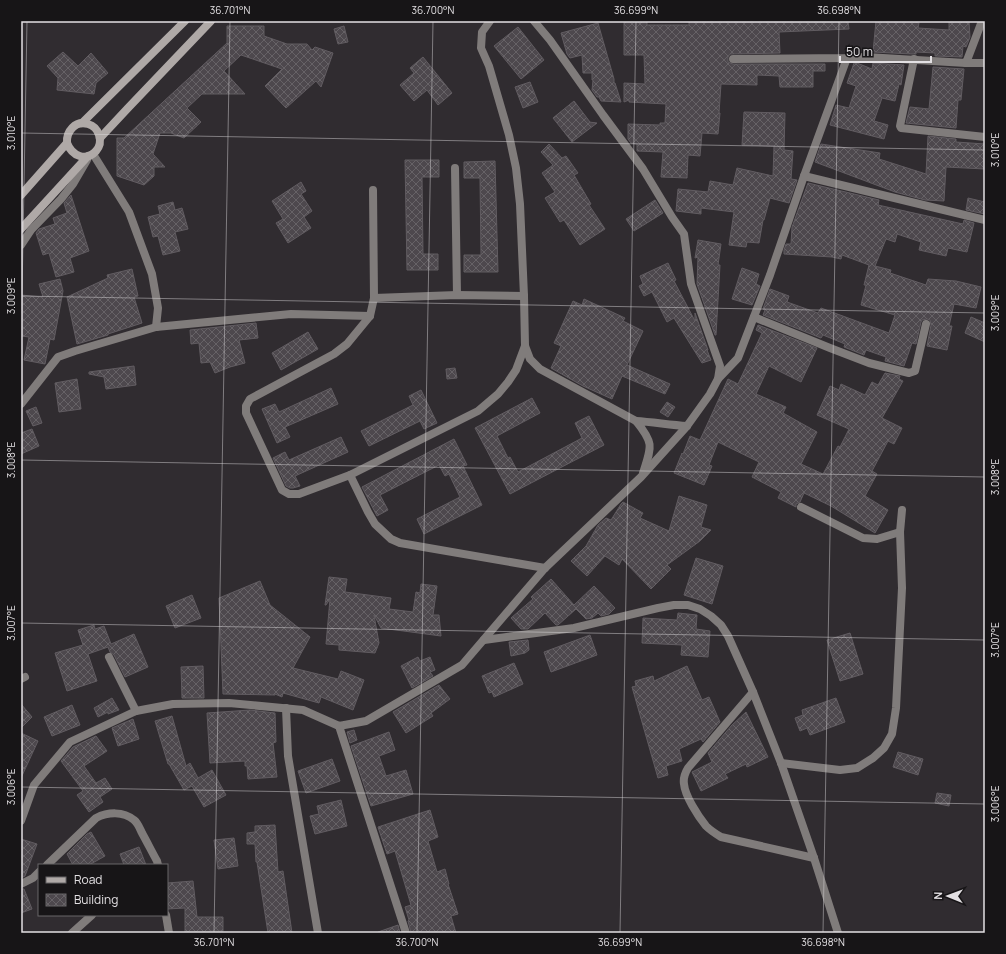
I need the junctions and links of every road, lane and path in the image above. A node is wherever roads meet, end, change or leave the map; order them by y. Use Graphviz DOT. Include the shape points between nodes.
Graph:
graph roads {
  1 [pos="185,21"];
  2 [pos="211,21"];
  3 [pos="490,21"];
  4 [pos="534,21"];
  5 [pos="982,21"];
  6 [pos="847,58"];
  7 [pos="733,59"];
  8 [pos="914,59"];
  9 [pos="966,63"];
  10 [pos="985,63"];
  11 [pos="82,123"];
  12 [pos="985,137"];
  13 [pos="100,138"];
  14 [pos="67,143"];
  15 [pos="90,155"];
  16 [pos="455,168"];
  17 [pos="804,176"];
  18 [pos="373,190"];
  19 [pos="21,195"];
  20 [pos="985,220"];
  21 [pos="21,228"];
  22 [pos="21,245"];
  23 [pos="457,295"];
  24 [pos="524,296"];
  25 [pos="374,298"];
  26 [pos="370,316"];
  27 [pos="754,317"];
  28 [pos="926,324"];
  29 [pos="156,327"];
  30 [pos="525,346"];
  31 [pos="718,379"];
  32 [pos="21,404"];
  33 [pos="636,421"];
  34 [pos="687,426"];
  35 [pos="350,475"];
  36 [pos="641,477"];
  37 [pos="801,507"];
  38 [pos="902,510"];
  39 [pos="900,532"];
  40 [pos="545,568"];
  41 [pos="484,640"];
  42 [pos="109,656"];
  43 [pos="753,692"];
  44 [pos="286,708"];
  45 [pos="136,711"];
  46 [pos="339,726"];
  47 [pos="782,763"];
  48 [pos="21,821"];
  49 [pos="814,858"];
  50 [pos="48,864"];
  51 [pos="158,864"];
  52 [pos="38,873"];
  53 [pos="21,884"];
  54 [pos="91,916"];
  55 [pos="166,916"];
  56 [pos="72,933"];
  57 [pos="169,933"];
  58 [pos="318,933"];
  59 [pos="406,933"];
  60 [pos="838,933"];
  1 -- 11 [label="main road"];
  2 -- 13 [label="main road"];
  3 -- 24 [label="street" via="482,32 482,48 509,135 516,168"];
  4 -- 31 [label="street" via="643,169 684,234 691,284 720,366"];
  5 -- 9 [label="street"];
  6 -- 7 [label="street"];
  6 -- 8 [label="street"];
  6 -- 17 [label="street"];
  8 -- 9 [label="street"];
  8 -- 12 [label="street" via="901,128"];
  9 -- 10 [label="street"];
  11 -- 13 [label="main road" via="95,128"];
  11 -- 14 [label="main road" via="70,129"];
  13 -- 15 [label="main road" via="97,150"];
  14 -- 15 [label="main road" via="74,154"];
  14 -- 19 [label="main road"];
  15 -- 21 [label="main road"];
  15 -- 22 [label="street" via="73,184 31,230"];
  15 -- 29 [label="street" via="129,212 152,274 158,308"];
  16 -- 23 [label="street"];
  17 -- 20 [label="street"];
  17 -- 27 [label="street"];
  18 -- 25 [label="street"];
  23 -- 24 [label="street"];
  23 -- 25 [label="street"];
  24 -- 30 [label="street"];
  25 -- 26 [label="street"];
  26 -- 29 [label="street" via="291,314"];
  26 -- 35 [label="street" via="347,344 334,354 250,399 246,406 246,413 282,490 288,494 299,494"];
  27 -- 28 [label="street" via="870,363 910,373 915,371"];
  27 -- 31 [label="street" via="738,358"];
  29 -- 32 [label="street" via="58,357"];
  30 -- 33 [label="street" via="530,359 540,369"];
  30 -- 35 [label="street" via="516,370 508,382 478,410"];
  31 -- 34 [label="street"];
  33 -- 34 [label="street"];
  33 -- 36 [label="street" via="645,432 650,446"];
  34 -- 36 [label="street"];
  35 -- 40 [label="street" via="375,524 391,539 400,543"];
  36 -- 40 [label="street"];
  37 -- 39 [label="street" via="863,538 876,539"];
  38 -- 39 [label="street"];
  39 -- 47 [label="street" via="902,588 896,708 892,734 884,748 857,768 840,770"];
  40 -- 41 [label="street"];
  41 -- 43 [label="street" via="574,628 658,608 688,605 700,609 720,625 728,636"];
  41 -- 46 [label="street" via="462,665 366,721"];
  42 -- 45 [label="street"];
  43 -- 47 [label="street"];
  43 -- 49 [label="street" via="688,768 684,778 685,789 706,826 721,837"];
  44 -- 45 [label="street" via="229,703 173,704"];
  44 -- 46 [label="street" via="303,710"];
  44 -- 58 [label="street" via="288,756"];
  45 -- 48 [label="street" via="70,742 34,785"];
  46 -- 59 [label="street"];
  47 -- 49 [label="street"];
  49 -- 60 [label="street"];
  50 -- 51 [label="street" via="96,818 109,813 130,817 135,821"];
  52 -- 53 [label="street"];
  54 -- 56 [label="street"];
  55 -- 57 [label="street"];
}
